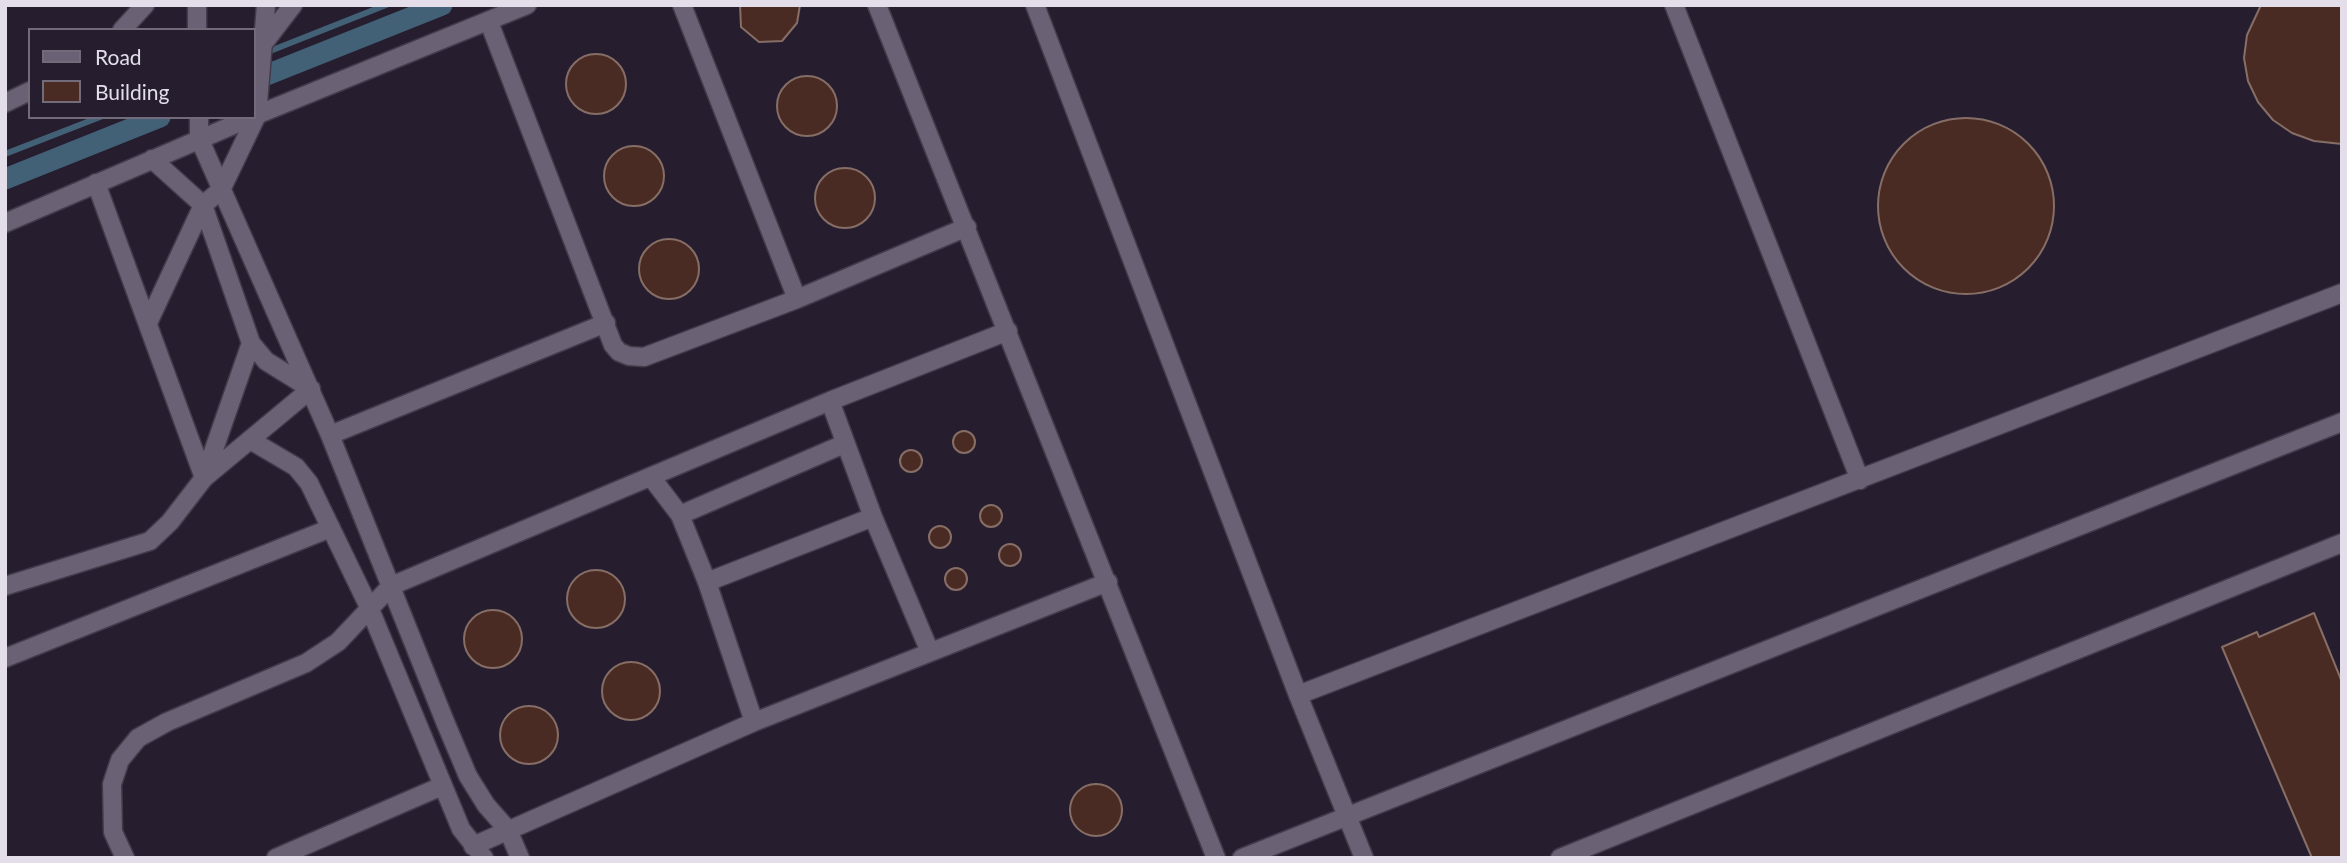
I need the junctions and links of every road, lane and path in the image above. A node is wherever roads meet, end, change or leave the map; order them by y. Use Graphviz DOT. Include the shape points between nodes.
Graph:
graph roads {
  1 [pos="145,5"];
  2 [pos="197,5"];
  3 [pos="266,5"];
  4 [pos="293,5"];
  5 [pos="527,5"];
  6 [pos="682,5"];
  7 [pos="877,5"];
  8 [pos="1035,5"];
  9 [pos="1674,5"];
  10 [pos="489,22"];
  11 [pos="124,28"];
  12 [pos="197,28"];
  13 [pos="263,44"];
  14 [pos="28,92"];
  15 [pos="256,100"];
  16 [pos="5,103"];
  17 [pos="256,115"];
  18 [pos="199,119"];
  19 [pos="246,119"];
  20 [pos="253,119"];
  21 [pos="199,138"];
  22 [pos="152,159"];
  23 [pos="96,183"];
  24 [pos="222,190"];
  25 [pos="203,205"];
  26 [pos="5,223"];
  27 [pos="967,227"];
  28 [pos="2342,293"];
  29 [pos="797,299"];
  30 [pos="148,323"];
  31 [pos="606,323"];
  32 [pos="1008,331"];
  33 [pos="251,343"];
  34 [pos="311,389"];
  35 [pos="830,401"];
  36 [pos="2342,422"];
  37 [pos="330,435"];
  38 [pos="252,441"];
  39 [pos="844,444"];
  40 [pos="651,477"];
  41 [pos="204,478"];
  42 [pos="1860,481"];
  43 [pos="680,515"];
  44 [pos="873,517"];
  45 [pos="331,528"];
  46 [pos="2342,543"];
  47 [pos="707,582"];
  48 [pos="1108,582"];
  49 [pos="5,586"];
  50 [pos="391,586"];
  51 [pos="369,607"];
  52 [pos="930,652"];
  53 [pos="5,658"];
  54 [pos="1298,695"];
  55 [pos="754,722"];
  56 [pos="442,786"];
  57 [pos="1347,817"];
  58 [pos="508,830"];
  59 [pos="479,852"];
  60 [pos="1249,855"];
  61 [pos="125,858"];
  62 [pos="276,858"];
  63 [pos="520,858"];
  64 [pos="1216,858"];
  65 [pos="1364,858"];
  66 [pos="1560,858"];
  1 -- 11 [label="lane"];
  2 -- 12 [label="lane"];
  3 -- 13 [label="lane"];
  4 -- 13 [label="lane"];
  5 -- 10 [label="lane"];
  6 -- 29 [label="lane"];
  7 -- 27 [label="lane"];
  8 -- 54 [label="lane"];
  9 -- 42 [label="lane"];
  10 -- 17 [label="lane"];
  10 -- 31 [label="lane"];
  13 -- 15 [label="lane"];
  14 -- 16 [label="lane"];
  18 -- 21 [label="lane"];
  19 -- 21 [label="lane"];
  20 -- 24 [label="lane"];
  21 -- 22 [label="lane"];
  21 -- 24 [label="lane"];
  22 -- 23 [label="lane"];
  22 -- 25 [label="lane"];
  23 -- 26 [label="lane"];
  23 -- 30 [label="lane"];
  24 -- 25 [label="lane"];
  24 -- 34 [label="lane"];
  25 -- 30 [label="lane"];
  25 -- 33 [label="lane"];
  27 -- 29 [label="lane"];
  27 -- 32 [label="lane"];
  28 -- 42 [label="lane"];
  29 -- 31 [label="lane" via="644,357 619,352"];
  30 -- 41 [label="lane"];
  31 -- 37 [label="lane"];
  32 -- 35 [label="lane"];
  32 -- 48 [label="lane"];
  33 -- 34 [label="lane" via="266,361"];
  33 -- 41 [label="lane"];
  34 -- 37 [label="lane"];
  34 -- 38 [label="lane"];
  35 -- 39 [label="lane"];
  35 -- 40 [label="lane"];
  36 -- 57 [label="lane"];
  37 -- 50 [label="lane"];
  38 -- 41 [label="lane"];
  38 -- 45 [label="lane" via="296,467 309,482"];
  39 -- 43 [label="lane"];
  39 -- 44 [label="lane"];
  40 -- 43 [label="lane"];
  40 -- 50 [label="lane"];
  41 -- 49 [label="lane" via="150,541"];
  42 -- 54 [label="lane"];
  43 -- 47 [label="lane"];
  44 -- 47 [label="lane"];
  44 -- 52 [label="lane"];
  45 -- 51 [label="lane"];
  45 -- 53 [label="lane"];
  46 -- 66 [label="lane"];
  47 -- 55 [label="lane"];
  48 -- 52 [label="lane"];
  48 -- 64 [label="lane"];
  50 -- 51 [label="lane"];
  50 -- 58 [label="lane" via="468,776"];
  51 -- 56 [label="lane"];
  51 -- 61 [label="lane" via="338,642 306,663 138,738 120,760 112,784 113,832"];
  52 -- 55 [label="lane"];
  54 -- 57 [label="lane"];
  55 -- 58 [label="lane"];
  56 -- 59 [label="lane" via="461,829"];
  56 -- 62 [label="lane"];
  57 -- 60 [label="lane"];
  57 -- 65 [label="lane"];
  58 -- 59 [label="lane"];
  58 -- 63 [label="lane"];
}
